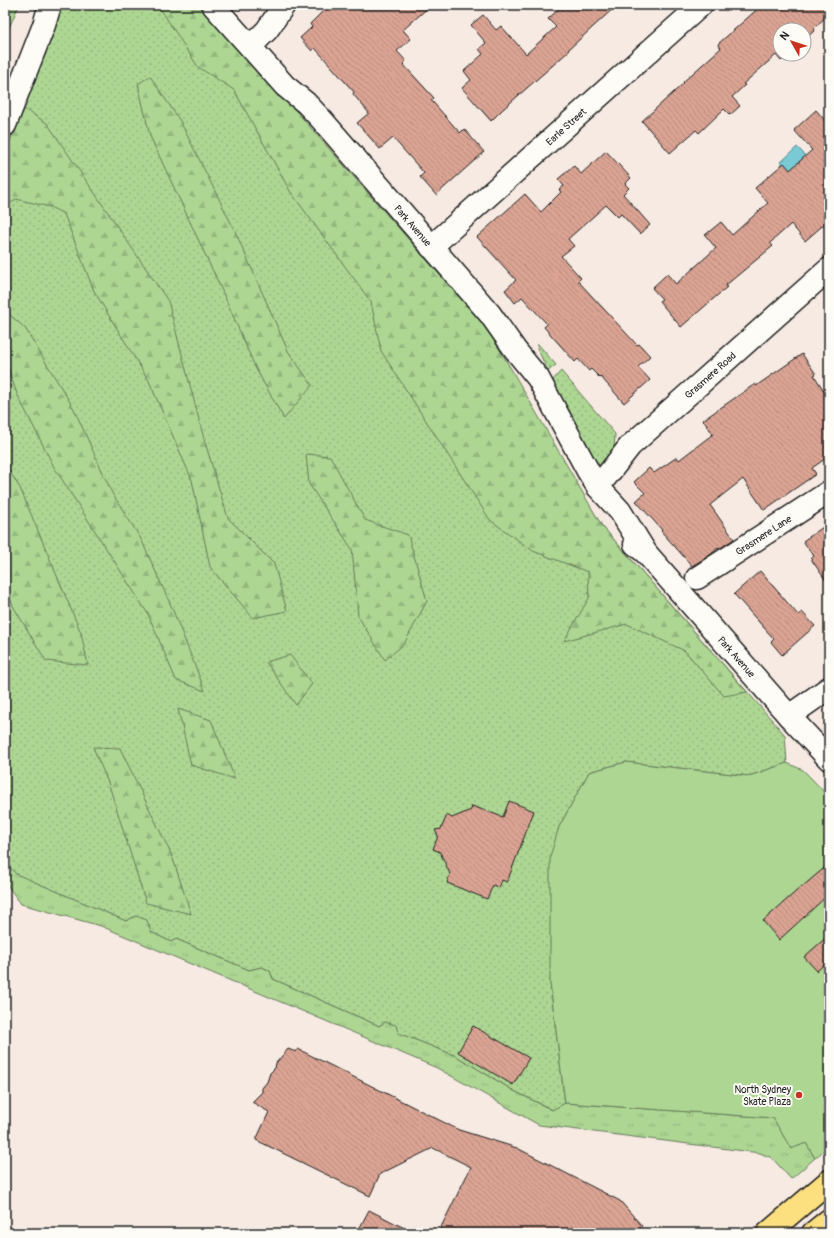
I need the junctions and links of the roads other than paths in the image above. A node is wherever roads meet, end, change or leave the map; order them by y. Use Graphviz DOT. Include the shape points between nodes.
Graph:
graph roads {
  1 [pos="50,5"];
  2 [pos="213,5"];
  3 [pos="228,5"];
  4 [pos="284,5"];
  5 [pos="701,5"];
  6 [pos="258,39"];
  7 [pos="306,103"];
  8 [pos="5,125"];
  9 [pos="431,248"];
  10 [pos="829,269"];
  11 [pos="516,351"];
  12 [pos="598,487"];
  13 [pos="829,492"];
  14 [pos="646,553"];
  15 [pos="697,578"];
  16 [pos="829,688"];
  17 [pos="789,716"];
  18 [pos="829,759"];
  19 [pos="829,1181"];
  20 [pos="829,1220"];
  21 [pos="768,1233"];
  22 [pos="813,1233"];
  1 -- 8 [label="street"];
  2 -- 7 [label="street, Park Avenue" via="285,86"];
  3 -- 6 [label="street, Park Avenue"];
  4 -- 6 [label="street"];
  5 -- 9 [label="street, Earle Street"];
  6 -- 7 [label="street, Park Avenue"];
  7 -- 9 [label="street, Park Avenue"];
  9 -- 11 [label="street, Park Avenue" via="490,314"];
  10 -- 12 [label="street, Grasmere Road" via="630,446"];
  11 -- 12 [label="street, Park Avenue" via="538,378"];
  11 -- 14 [label="street, Park Avenue" via="535,385 585,492 613,525"];
  12 -- 14 [label="street, Park Avenue" via="620,511"];
  13 -- 15 [label="street, Grasmere Lane"];
  14 -- 17 [label="street, Park Avenue"];
  16 -- 17 [label="street"];
  17 -- 18 [label="street, Park Avenue"];
  19 -- 21 [label="main road"];
  20 -- 22 [label="main road"];
}
